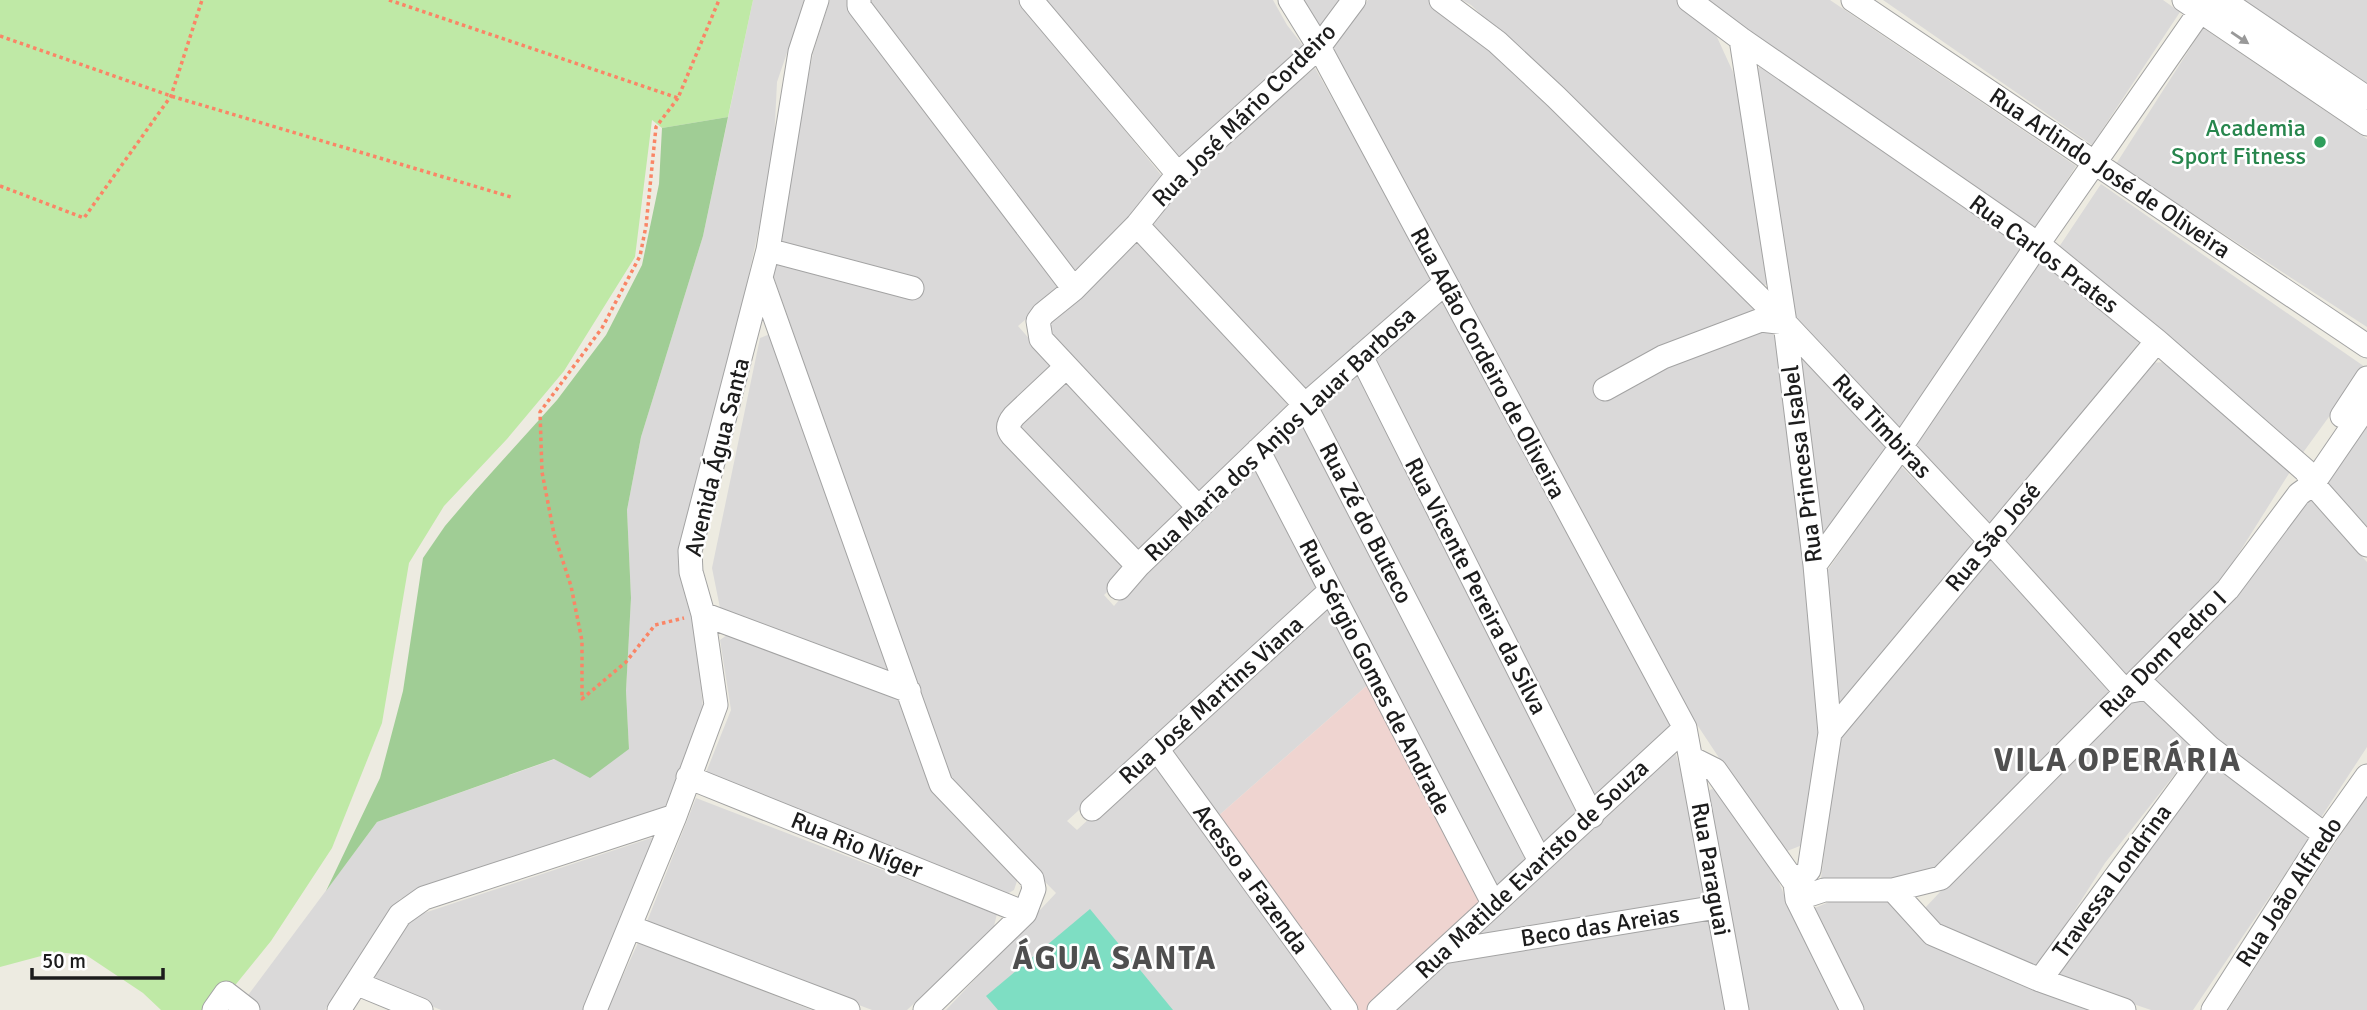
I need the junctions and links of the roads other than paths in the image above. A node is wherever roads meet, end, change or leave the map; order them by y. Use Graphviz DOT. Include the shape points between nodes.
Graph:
graph roads {
  1 [pos="817,0"];
  2 [pos="1031,0"];
  3 [pos="1290,0"];
  4 [pos="1354,0"];
  5 [pos="1441,0"];
  6 [pos="1689,0"];
  7 [pos="1853,0"];
  8 [pos="2223,0"];
  9 [pos="859,3"];
  10 [pos="2198,4"];
  11 [pos="1741,39"];
  12 [pos="1319,47"];
  13 [pos="2367,98"];
  14 [pos="2367,124"];
  15 [pos="2095,163"];
  16 [pos="1178,174"];
  17 [pos="1137,225"];
  18 [pos="2038,244"];
  19 [pos="768,250"];
  20 [pos="761,278"];
  21 [pos="1445,283"];
  22 [pos="912,288"];
  23 [pos="1074,289"];
  24 [pos="1785,323"];
  25 [pos="2157,341"];
  26 [pos="2367,346"];
  27 [pos="1361,356"];
  28 [pos="1066,367"];
  29 [pos="2367,378"];
  30 [pos="1605,389"];
  31 [pos="1305,405"];
  32 [pos="2367,405"];
  33 [pos="1900,448"];
  34 [pos="1258,450"];
  35 [pos="2306,483"];
  36 [pos="1198,508"];
  37 [pos="1990,541"];
  38 [pos="2367,545"];
  39 [pos="1815,565"];
  40 [pos="1138,566"];
  41 [pos="1119,589"];
  42 [pos="1330,592"];
  43 [pos="702,614"];
  44 [pos="909,691"];
  45 [pos="2126,692"];
  46 [pos="1685,728"];
  47 [pos="1830,733"];
  48 [pos="2210,748"];
  49 [pos="1157,749"];
  50 [pos="1691,758"];
  51 [pos="2367,776"];
  52 [pos="688,777"];
  53 [pos="1092,809"];
  54 [pos="675,816"];
  55 [pos="1592,816"];
  56 [pos="2325,835"];
  57 [pos="1539,861"];
  58 [pos="1893,890"];
  59 [pos="1796,891"];
  60 [pos="1493,904"];
  61 [pos="1717,907"];
  62 [pos="1025,914"];
  63 [pos="630,927"];
  64 [pos="1443,952"];
  65 [pos="2040,980"];
  66 [pos="358,984"];
  67 [pos="214,1010"];
  68 [pos="248,1010"];
  69 [pos="339,1010"];
  70 [pos="421,1010"];
  71 [pos="595,1010"];
  72 [pos="848,1010"];
  73 [pos="925,1010"];
  74 [pos="1346,1010"];
  75 [pos="1379,1010"];
  76 [pos="1737,1010"];
  77 [pos="1852,1010"];
  78 [pos="2124,1010"];
  79 [pos="2213,1010"];
  1 -- 19 [label="street, Avenida Água Santa" via="800,52"];
  2 -- 16 [label="street"];
  3 -- 12 [label="street, Rua Adão Cordeiro de Oliveira"];
  4 -- 12 [label="street, Rua José Mário Cordeiro"];
  5 -- 24 [label="street, Rua Timbiras" via="1497,42 1556,97"];
  6 -- 11 [label="street, Rua Carlos Prates"];
  7 -- 15 [label="street, Rua Arlindo José de Oliveira"];
  8 -- 13 [label="street"];
  9 -- 23 [label="street"];
  10 -- 14 [label="street, one-way"];
  10 -- 15 [label="street"];
  11 -- 18 [label="street, Rua Carlos Prates"];
  11 -- 24 [label="street, Rua Princesa Isabel"];
  12 -- 16 [label="street, Rua José Mário Cordeiro"];
  12 -- 21 [label="street, Rua Adão Cordeiro de Oliveira"];
  15 -- 18 [label="street"];
  15 -- 26 [label="street, Rua Arlindo José de Oliveira"];
  16 -- 17 [label="street, Rua José Mário Cordeiro"];
  17 -- 23 [label="street, Rua José Mário Cordeiro"];
  17 -- 31 [label="street, Rua Zé do Buteco"];
  18 -- 25 [label="street, Rua Carlos Prates"];
  18 -- 33 [label="street"];
  19 -- 20 [label="street, Avenida Água Santa"];
  19 -- 22 [label="street"];
  20 -- 43 [label="street, Avenida Água Santa" via="690,551"];
  20 -- 44 [label="street"];
  21 -- 27 [label="street, Rua Maria dos Anjos Lauar Barbosa"];
  21 -- 46 [label="street, Rua Adão Cordeiro de Oliveira"];
  23 -- 28 [label="street, Rua José Mário Cordeiro" via="1038,321 1041,339"];
  24 -- 30 [label="street" via="1761,320 1663,357"];
  24 -- 33 [label="street, Rua Timbiras"];
  24 -- 39 [label="street, Rua Princesa Isabel"];
  25 -- 35 [label="street, Rua Carlos Prates"];
  25 -- 37 [label="street, Rua São José"];
  27 -- 31 [label="street, Rua Maria dos Anjos Lauar Barbosa"];
  27 -- 55 [label="street, Rua Vicente Pereira da Silva"];
  28 -- 36 [label="street"];
  28 -- 40 [label="street" via="1014,416 1008,428"];
  29 -- 35 [label="street"];
  31 -- 34 [label="street, Rua Maria dos Anjos Lauar Barbosa"];
  31 -- 57 [label="street, Rua Zé do Buteco"];
  32 -- 35 [label="street"];
  33 -- 37 [label="street, Rua Timbiras"];
  33 -- 39 [label="street"];
  34 -- 36 [label="street, Rua Maria dos Anjos Lauar Barbosa"];
  34 -- 42 [label="street, Rua Sérgio Gomes de Andrade"];
  35 -- 38 [label="street, Rua Carlos Prates"];
  35 -- 45 [label="street, Rua Dom Pedro I" via="2228,589"];
  36 -- 40 [label="street, Rua Maria dos Anjos Lauar Barbosa"];
  37 -- 45 [label="street, Rua Timbiras"];
  37 -- 47 [label="street, Rua São José"];
  39 -- 47 [label="street, Rua Princesa Isabel"];
  40 -- 41 [label="street, Rua Maria dos Anjos Lauar Barbosa"];
  42 -- 49 [label="street, Rua José Martins Viana"];
  42 -- 60 [label="street, Rua Sérgio Gomes de Andrade"];
  43 -- 44 [label="street"];
  43 -- 52 [label="street, Avenida Água Santa" via="716,705"];
  44 -- 62 [label="street" via="941,784 1032,879 1034,889"];
  45 -- 48 [label="street" via="2147,688"];
  45 -- 58 [label="street, Rua Dom Pedro I" via="1941,878"];
  46 -- 50 [label="street, Rua Paraguai"];
  46 -- 55 [label="street, Rua Matilde Evaristo de Souza"];
  47 -- 59 [label="street, Rua Princesa Isabel" via="1810,870"];
  48 -- 56 [label="street"];
  48 -- 65 [label="street, Travessa Londrina"];
  49 -- 53 [label="street, Rua José Martins Viana"];
  49 -- 74 [label="street, Acesso a Fazenda"];
  50 -- 59 [label="street" via="1715,770"];
  50 -- 61 [label="street, Rua Paraguai"];
  51 -- 56 [label="street, Rua João Alfredo"];
  52 -- 54 [label="street, Avenida Água Santa"];
  52 -- 62 [label="street, Rua Rio Níger"];
  54 -- 63 [label="street, Avenida Água Santa"];
  54 -- 66 [label="street" via="418,902 400,915"];
  55 -- 57 [label="street, Rua Matilde Evaristo de Souza"];
  56 -- 79 [label="street, Rua João Alfredo"];
  57 -- 60 [label="street, Rua Matilde Evaristo de Souza"];
  58 -- 59 [label="street, Rua Dom Pedro I"];
  58 -- 65 [label="street" via="1933,934"];
  59 -- 77 [label="street"];
  60 -- 64 [label="street, Rua Matilde Evaristo de Souza"];
  61 -- 64 [label="street, Beco das Areias"];
  61 -- 76 [label="street, Rua Paraguai"];
  62 -- 73 [label="street"];
  63 -- 71 [label="street, Avenida Água Santa"];
  63 -- 72 [label="street"];
  64 -- 75 [label="street, Rua Matilde Evaristo de Souza"];
  65 -- 78 [label="street"];
  66 -- 69 [label="street"];
  66 -- 70 [label="street"];
  67 -- 68 [label="street" via="226,993"];
}
